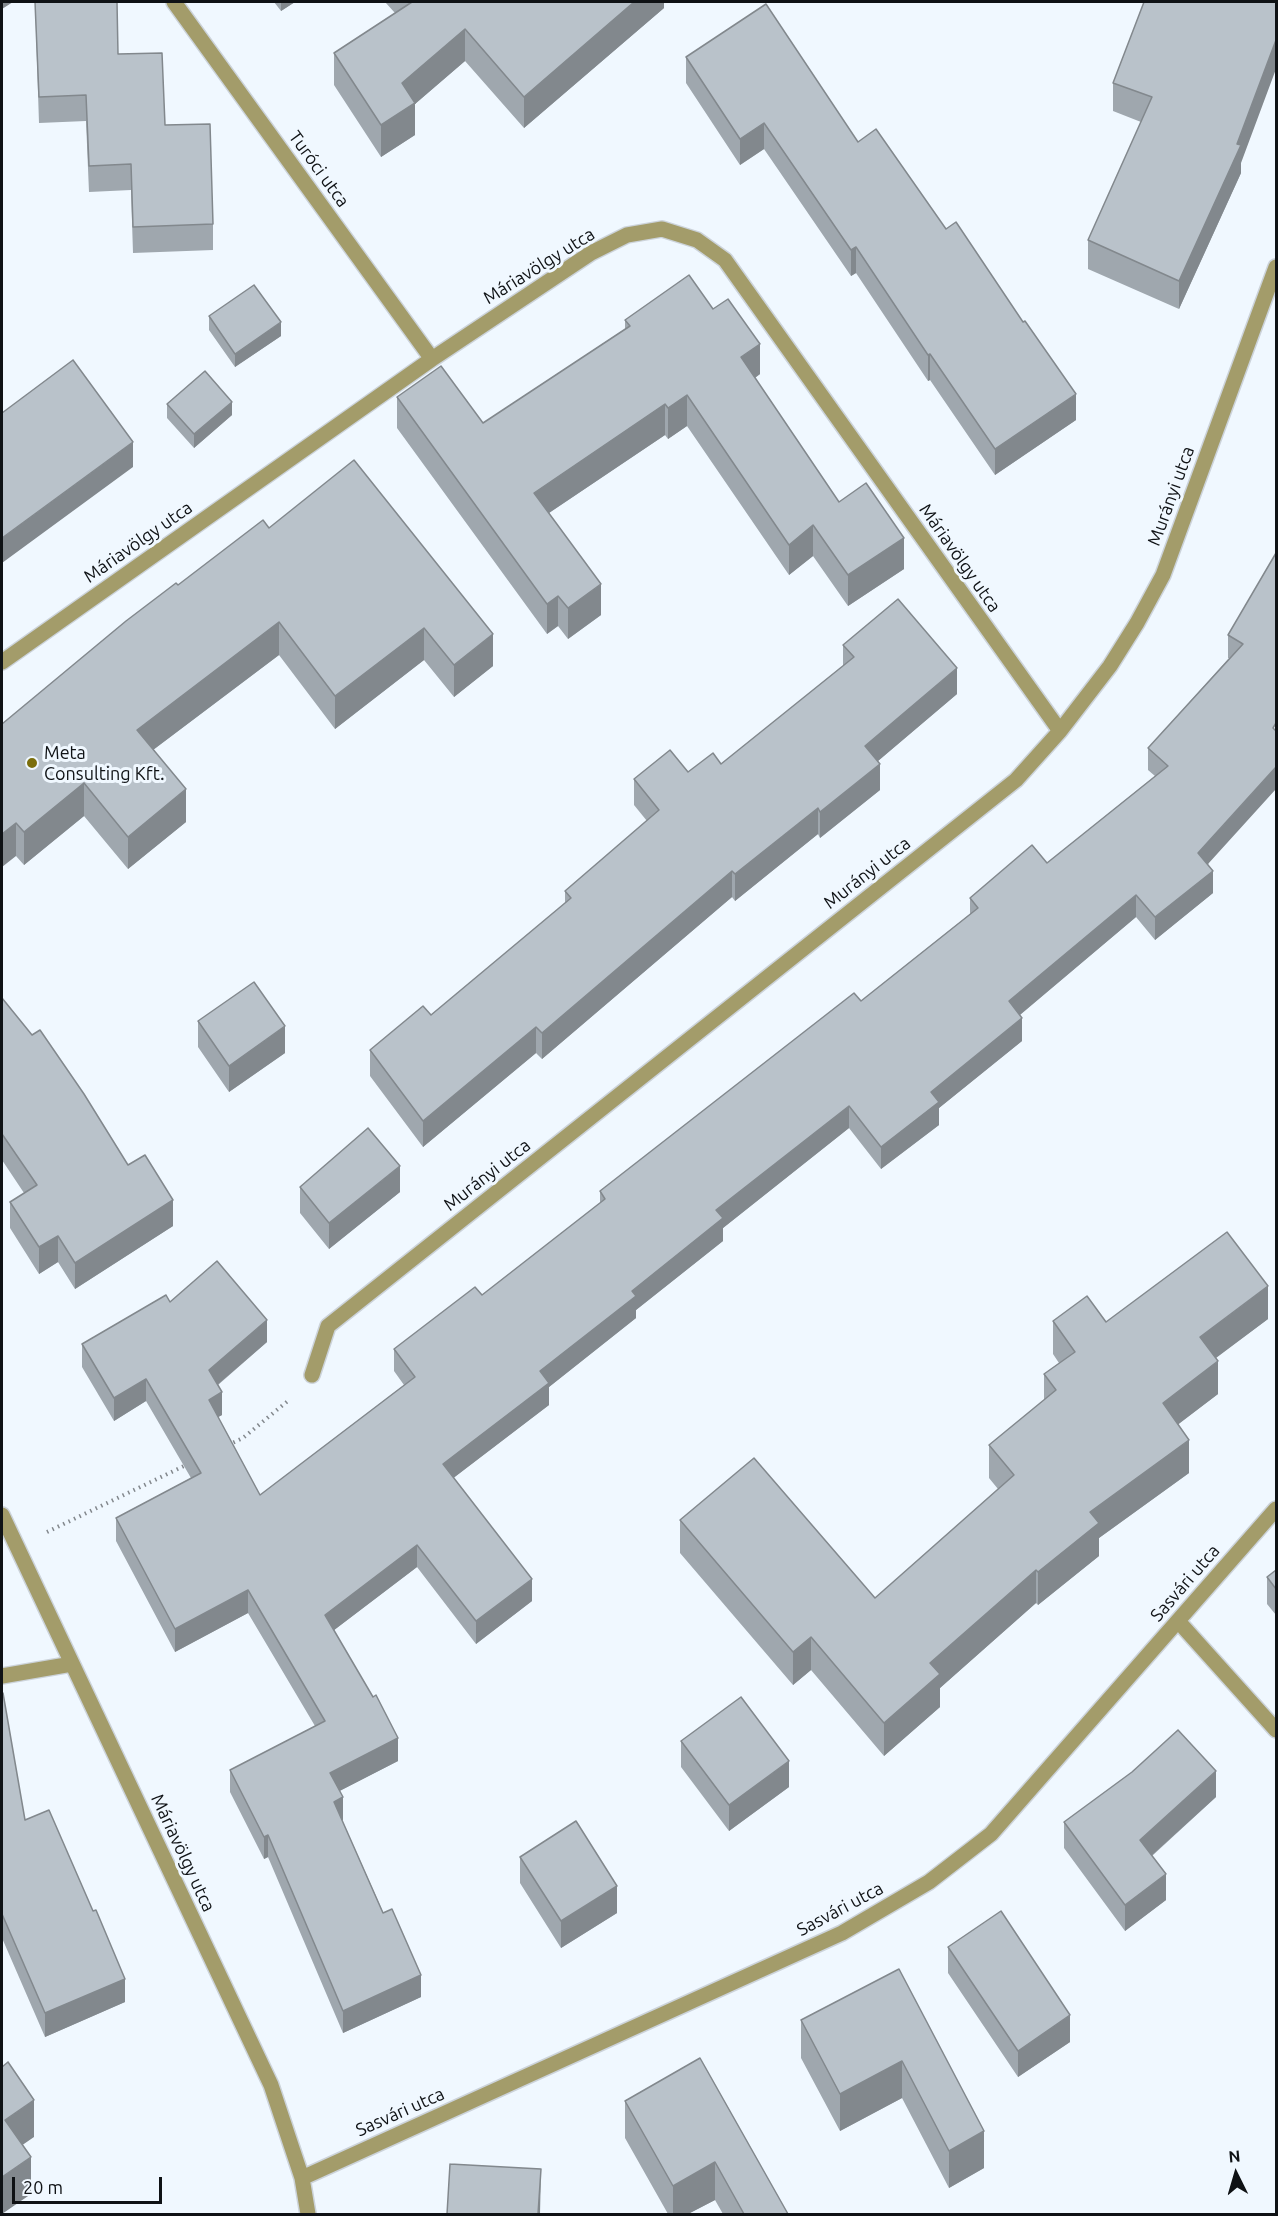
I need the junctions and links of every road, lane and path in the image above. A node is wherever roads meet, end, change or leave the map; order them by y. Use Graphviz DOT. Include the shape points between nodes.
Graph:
graph roads {
  1 [pos="174,2"];
  2 [pos="1276,267"];
  3 [pos="432,359"];
  4 [pos="2,662"];
  5 [pos="1060,731"];
  6 [pos="312,1375"];
  7 [pos="222,1448"];
  8 [pos="189,1464"];
  9 [pos="1276,1509"];
  10 [pos="2,1515"];
  11 [pos="16,1546"];
  12 [pos="1178,1621"];
  13 [pos="72,1664"];
  14 [pos="2,1676"];
  15 [pos="1276,1730"];
  16 [pos="302,2178"];
  17 [pos="308,2214"];
  1 -- 3 [label="street, Turóci utca"];
  2 -- 5 [label="street, Murányi utca" via="1163,575 1110,666"];
  3 -- 4 [label="street, Máriavölgy utca"];
  3 -- 5 [label="street, Máriavölgy utca" via="591,253 627,236 662,229 697,240 725,260"];
  5 -- 6 [label="street, Murányi utca" via="1016,780 328,1326"];
  6 -- 7 [label="path" via="282,1408 243,1438"];
  8 -- 11 [label="path"];
  9 -- 12 [label="street, Sasvári utca"];
  10 -- 11 [label="street, Máriavölgy utca"];
  11 -- 13 [label="street, Máriavölgy utca"];
  12 -- 15 [label="street"];
  12 -- 16 [label="street, Sasvári utca" via="991,1834 929,1882 842,1933"];
  13 -- 14 [label="street"];
  13 -- 16 [label="street, Máriavölgy utca" via="271,2085"];
  16 -- 17 [label="street, Máriavölgy utca"];
}
